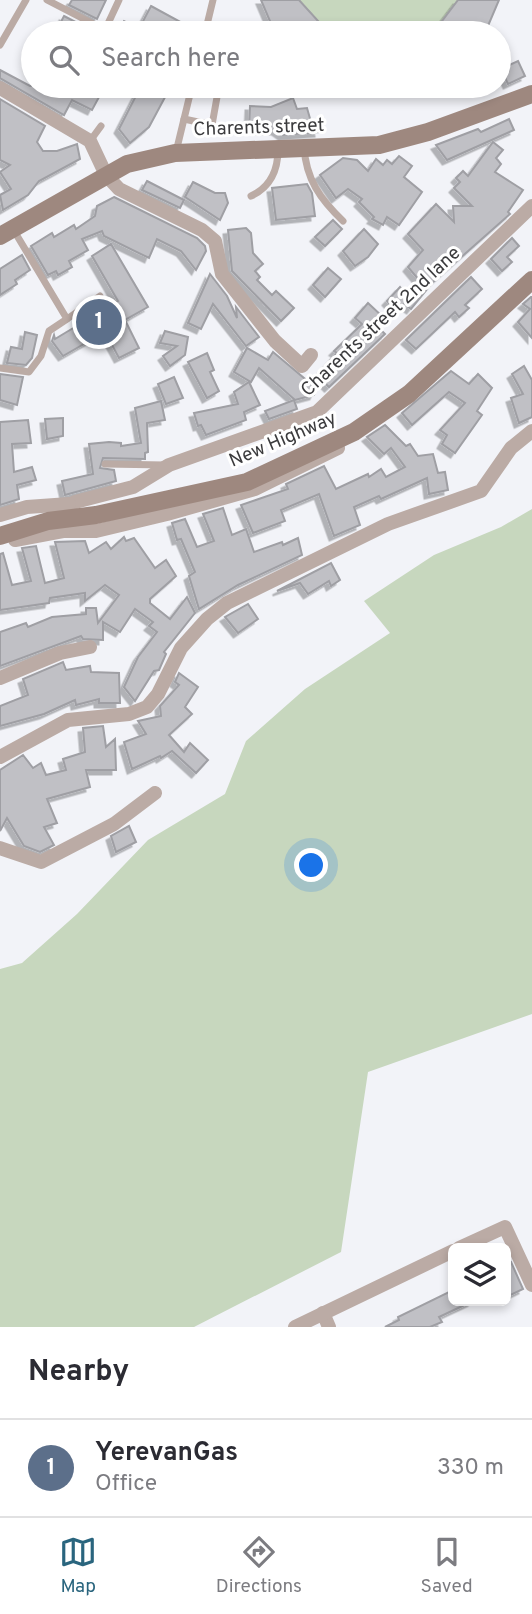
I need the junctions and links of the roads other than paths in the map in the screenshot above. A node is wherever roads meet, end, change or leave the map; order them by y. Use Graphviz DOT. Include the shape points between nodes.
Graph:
graph roads {
  1 [pos="26,0"];
  2 [pos="47,0"];
  3 [pos="119,0"];
  4 [pos="213,0"];
  5 [pos="88,21"];
  6 [pos="109,21"];
  7 [pos="208,21"];
  8 [pos="0,45"];
  9 [pos="0,88"];
  10 [pos="532,94"];
  11 [pos="189,98"];
  12 [pos="217,98"];
  13 [pos="184,119"];
  14 [pos="101,126"];
  15 [pos="90,141"];
  16 [pos="304,147"];
  17 [pos="278,148"];
  18 [pos="175,153"];
  19 [pos="106,175"];
  20 [pos="251,196"];
  21 [pos="532,206"];
  22 [pos="343,221"];
  23 [pos="6,233"];
  24 [pos="532,280"];
  25 [pos="100,296"];
  26 [pos="67,318"];
  27 [pos="311,355"];
  28 [pos="0,368"];
  29 [pos="532,431"];
  30 [pos="105,464"];
  31 [pos="169,465"];
  32 [pos="70,504"];
  33 [pos="0,515"];
  34 [pos="56,526"];
  35 [pos="0,536"];
  36 [pos="0,544"];
  37 [pos="90,647"];
  38 [pos="0,678"];
  39 [pos="0,757"];
  40 [pos="155,793"];
  41 [pos="0,848"];
  42 [pos="470,1243"];
  43 [pos="448,1253"];
  44 [pos="532,1285"];
  45 [pos="323,1313"];
  46 [pos="295,1327"];
  47 [pos="330,1327"];
  1 -- 8 [label="lane"];
  2 -- 5 [label="lane"];
  3 -- 6 [label="lane"];
  4 -- 7 [label="lane"];
  9 -- 15 [label="street"];
  10 -- 16 [label="main road, Charents street" via="379,145"];
  11 -- 13 [label="lane"];
  12 -- 13 [label="lane" via="212,125"];
  13 -- 18 [label="lane"];
  14 -- 15 [label="lane"];
  15 -- 19 [label="street, Charents street 2nd lane"];
  16 -- 17 [label="main road, Charents street"];
  16 -- 22 [label="lane" via="305,169 320,199"];
  17 -- 18 [label="main road, Charents street"];
  17 -- 20 [label="lane" via="278,169 260,192"];
  18 -- 19 [label="main road, Charents street" via="127,164"];
  19 -- 23 [label="main road, Charents street"];
  19 -- 27 [label="street, Charents street 2nd lane" via="119,189 215,241 222,274 275,341 302,366"];
  21 -- 31 [label="street, Charents street 2nd lane" via="317,412"];
  23 -- 26 [label="lane"];
  24 -- 34 [label="main road, New Highway" via="409,394 354,432 247,482"];
  25 -- 26 [label="lane"];
  26 -- 28 [label="lane" via="49,331 29,372"];
  29 -- 39 [label="street" via="511,447 481,491 388,524 228,603 181,648 147,707 128,714 68,720"];
  30 -- 31 [label="lane"];
  31 -- 32 [label="street, Charents street 2nd lane" via="133,486"];
  32 -- 33 [label="street" via="27,507"];
  32 -- 34 [label="street, Charents street 2nd lane"];
  34 -- 35 [label="main road, New Highway"];
  34 -- 36 [label="street"];
  37 -- 38 [label="street" via="60,653"];
  40 -- 41 [label="street" via="114,824 41,862"];
  42 -- 44 [label="street" via="505,1227"];
  43 -- 45 [label="street"];
  45 -- 46 [label="street"];
  45 -- 47 [label="street"];
}
